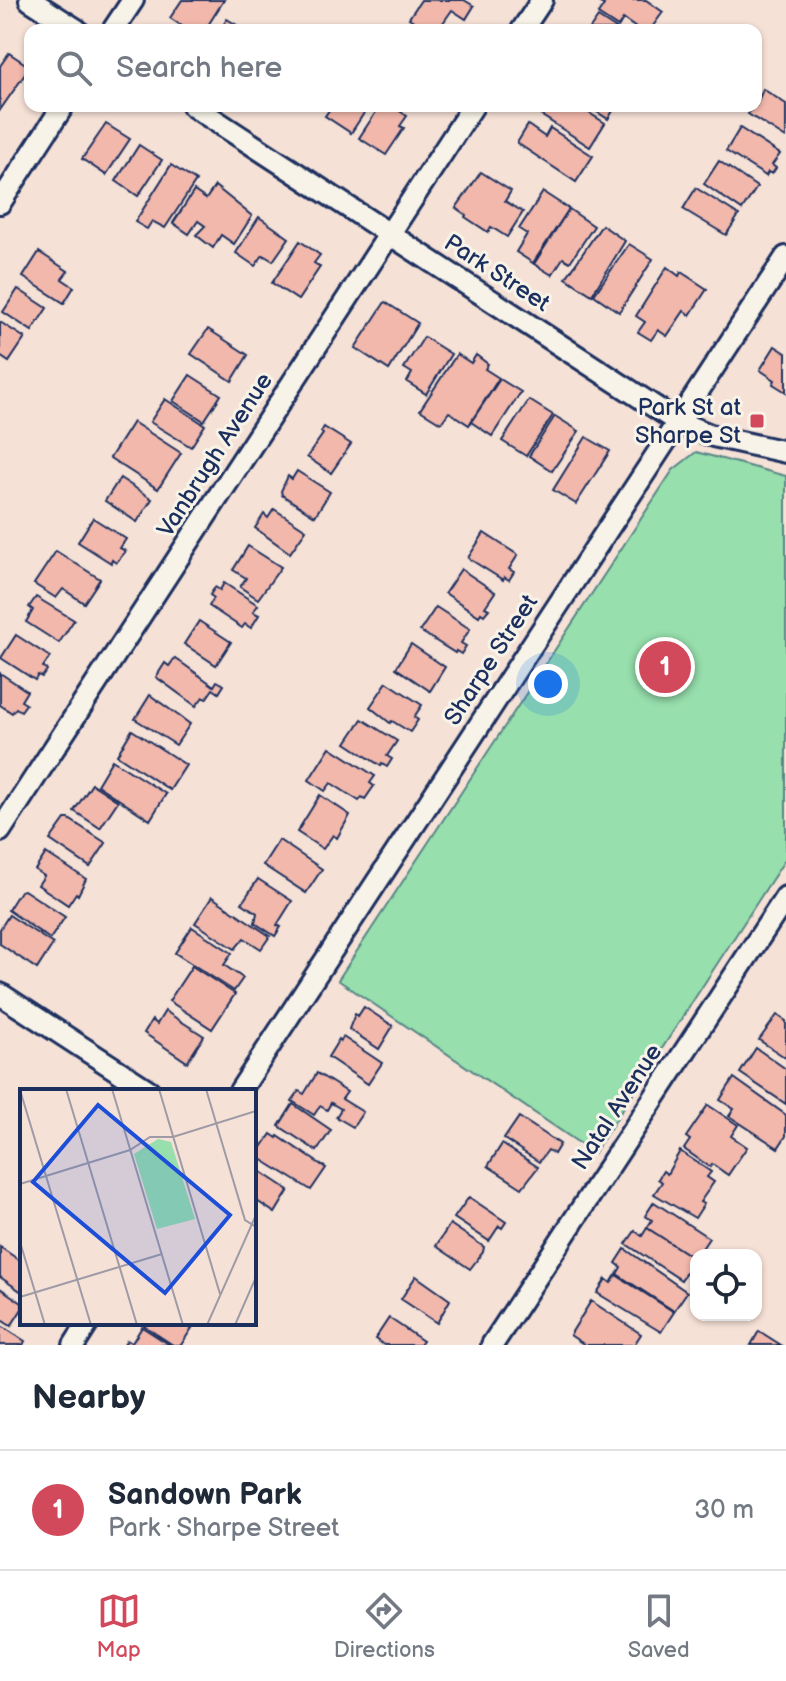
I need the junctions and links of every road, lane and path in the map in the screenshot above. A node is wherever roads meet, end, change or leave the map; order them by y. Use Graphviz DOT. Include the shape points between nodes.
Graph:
graph roads {
  1 [pos="30,0"];
  2 [pos="133,0"];
  3 [pos="542,0"];
  4 [pos="68,24"];
  5 [pos="117,24"];
  6 [pos="526,24"];
  7 [pos="59,112"];
  8 [pos="202,112"];
  9 [pos="469,112"];
  10 [pos="0,203"];
  11 [pos="390,235"];
  12 [pos="786,257"];
  13 [pos="678,422"];
  14 [pos="786,452"];
  15 [pos="0,831"];
  16 [pos="786,897"];
  17 [pos="0,994"];
  18 [pos="146,1089"];
  19 [pos="241,1089"];
  20 [pos="87,1325"];
  21 [pos="74,1345"];
  22 [pos="492,1345"];
  1 -- 4 [label="street"];
  2 -- 5 [label="street"];
  3 -- 6 [label="street"];
  7 -- 10 [label="street"];
  8 -- 11 [label="street, Park Street"];
  9 -- 11 [label="street, Vanbrugh Avenue"];
  11 -- 13 [label="street, Park Street"];
  11 -- 15 [label="street, Vanbrugh Avenue"];
  12 -- 13 [label="street, Sharpe Street"];
  13 -- 14 [label="street, Park Street" via="713,436"];
  13 -- 19 [label="street, Sharpe Street"];
  16 -- 22 [label="street, Natal Avenue"];
  17 -- 18 [label="street"];
  20 -- 21 [label="street"];
}
